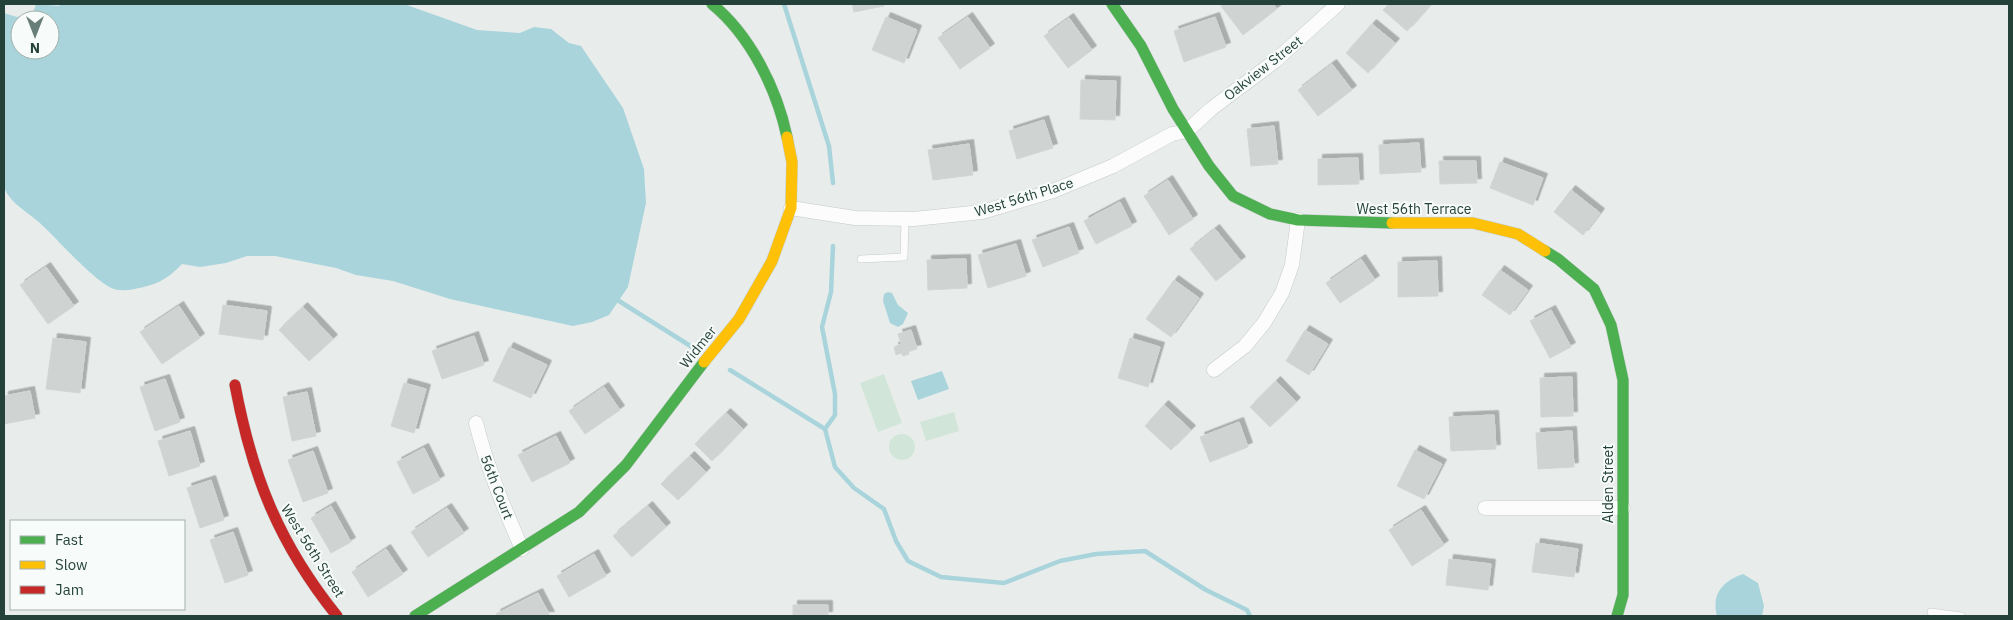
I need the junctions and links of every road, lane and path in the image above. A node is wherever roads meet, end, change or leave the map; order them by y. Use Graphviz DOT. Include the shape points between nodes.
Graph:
graph roads {
  1 [pos="712,4"];
  2 [pos="1112,4"];
  3 [pos="1338,4"];
  4 [pos="1187,131"];
  5 [pos="791,208"];
  6 [pos="905,219"];
  7 [pos="1298,220"];
  8 [pos="861,259"];
  9 [pos="1617,352"];
  10 [pos="1214,370"];
  11 [pos="235,386"];
  12 [pos="476,423"];
  13 [pos="1485,508"];
  14 [pos="1623,508"];
  15 [pos="522,549"];
  16 [pos="1931,612"];
  17 [pos="337,616"];
  18 [pos="415,616"];
  19 [pos="1617,616"];
  20 [pos="1961,616"];
  1 -- 5 [label="street, Widmer" via="728,17 760,64 783,118 792,162"];
  2 -- 4 [label="street, West 56th Terrace" via="1141,46"];
  3 -- 4 [label="street, Oakview Street" via="1275,61"];
  4 -- 6 [label="street, West 56th Place" via="1172,134 1113,166 1053,191 982,212"];
  4 -- 7 [label="street, West 56th Terrace" via="1233,196 1270,214"];
  5 -- 6 [label="street, West 56th Place" via="855,218"];
  5 -- 15 [label="street, Widmer" via="772,261 739,319 626,465 579,512"];
  6 -- 8 [label="lane" via="904,256"];
  7 -- 9 [label="street, West 56th Terrace" via="1473,223 1518,234 1558,259 1594,289 1611,325"];
  7 -- 10 [label="street" via="1292,265 1282,293 1245,346"];
  9 -- 14 [label="street, Alden Street" via="1622,380"];
  11 -- 17 [label="street, West 56th Street" via="249,454 268,508 320,597"];
  12 -- 15 [label="street, 56th Court" via="493,479"];
  13 -- 14 [label="street"];
  14 -- 19 [label="street, Alden Street" via="1623,595"];
  15 -- 18 [label="street, Widmer"];
  16 -- 20 [label="lane"];
}
